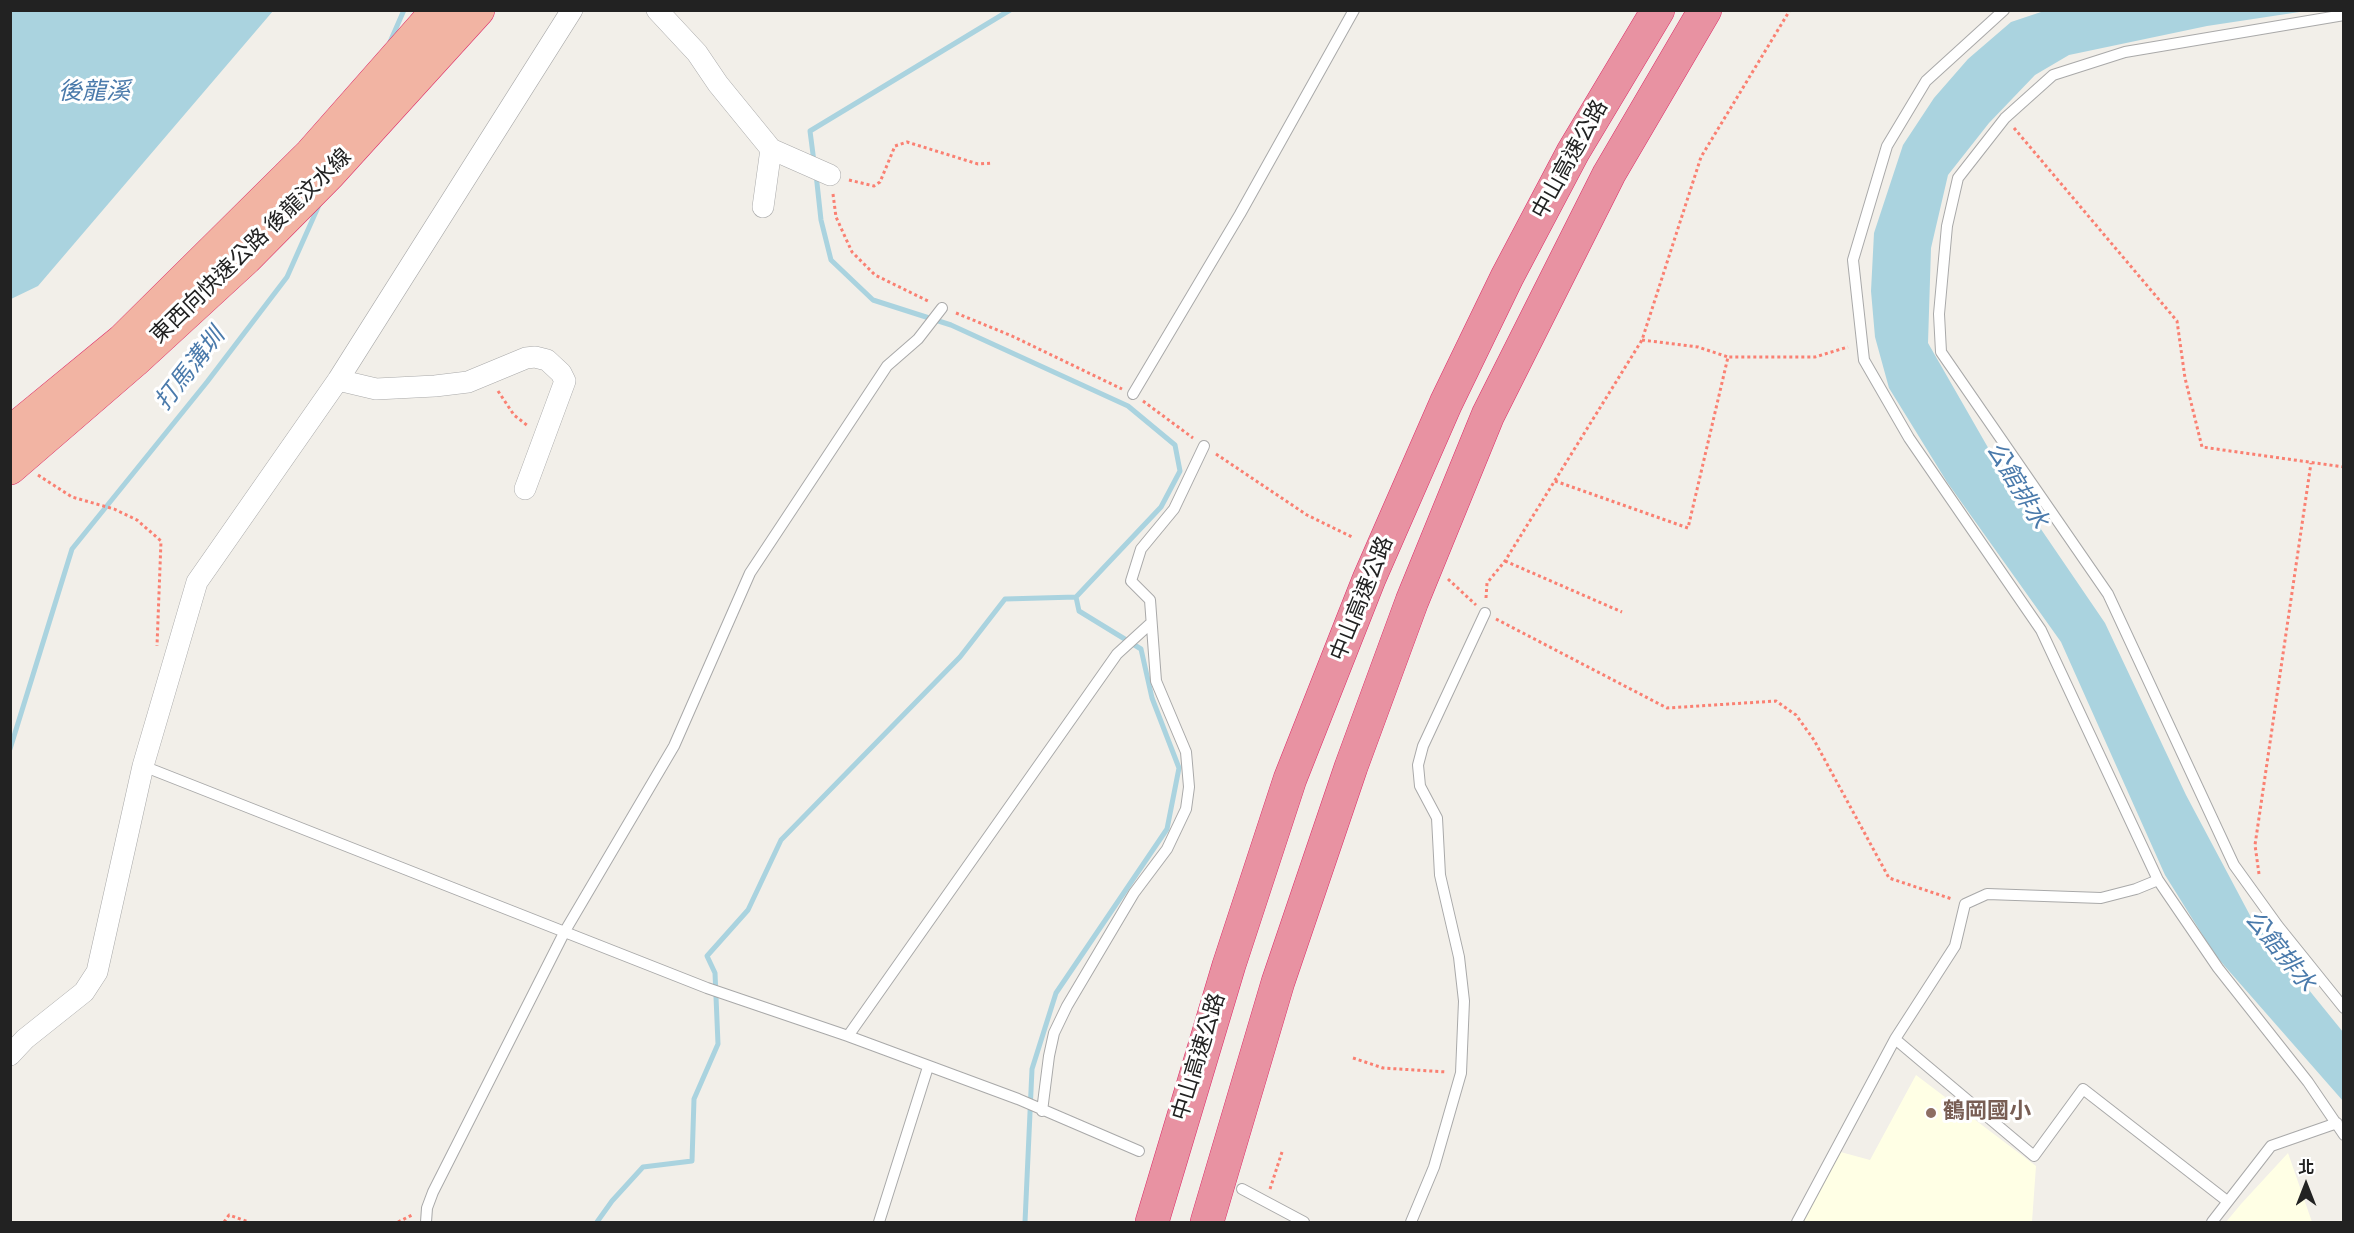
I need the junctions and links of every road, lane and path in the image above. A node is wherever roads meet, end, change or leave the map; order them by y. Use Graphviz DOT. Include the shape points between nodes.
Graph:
graph roads {
  1 [pos="438,10"];
  2 [pos="478,10"];
  3 [pos="572,10"];
  4 [pos="657,10"];
  5 [pos="1354,10"];
  6 [pos="1658,10"];
  7 [pos="1705,10"];
  8 [pos="1790,10"];
  9 [pos="2004,10"];
  10 [pos="2343,15"];
  11 [pos="2005,118"];
  12 [pos="771,149"];
  13 [pos="993,164"];
  14 [pos="830,175"];
  15 [pos="763,207"];
  16 [pos="942,308"];
  17 [pos="1642,340"];
  18 [pos="1861,342"];
  19 [pos="1728,357"];
  20 [pos="487,374"];
  21 [pos="338,380"];
  22 [pos="1133,394"];
  23 [pos="10,433"];
  24 [pos="544,439"];
  25 [pos="1204,446"];
  26 [pos="2311,463"];
  27 [pos="2343,467"];
  28 [pos="22,470"];
  29 [pos="1555,481"];
  30 [pos="525,489"];
  31 [pos="1352,537"];
  32 [pos="1505,561"];
  33 [pos="1447,578"];
  34 [pos="1622,612"];
  35 [pos="1485,613"];
  36 [pos="1151,623"];
  37 [pos="157,653"];
  38 [pos="143,766"];
  39 [pos="2158,880"];
  40 [pos="1965,904"];
  41 [pos="2262,905"];
  42 [pos="565,931"];
  43 [pos="2343,1008"];
  44 [pos="848,1036"];
  45 [pos="1895,1039"];
  46 [pos="10,1055"];
  47 [pos="1353,1058"];
  48 [pos="928,1067"];
  49 [pos="1461,1073"];
  50 [pos="1042,1111"];
  51 [pos="2337,1123"];
  52 [pos="2343,1136"];
  53 [pos="1139,1151"];
  54 [pos="1282,1152"];
  55 [pos="1242,1189"];
  56 [pos="2227,1201"];
  57 [pos="1266,1202"];
  58 [pos="224,1222"];
  59 [pos="249,1222"];
  60 [pos="426,1222"];
  61 [pos="879,1222"];
  62 [pos="1152,1222"];
  63 [pos="1207,1222"];
  64 [pos="1304,1222"];
  65 [pos="1412,1222"];
  66 [pos="1797,1222"];
  67 [pos="2212,1222"];
  1 -- 23 [label="highway, 東西向快速公路 後龍汶水線" via="311,154 147,317"];
  2 -- 28 [label="highway, 東西向快速公路 後龍汶水線" via="329,174 246,258"];
  3 -- 21 [label="street"];
  4 -- 12 [label="street" via="697,53"];
  5 -- 22 [label="lane"];
  6 -- 62 [label="highway, 中山高速公路" via="1573,152 1508,277 1446,404 1369,579 1290,779"];
  7 -- 63 [label="highway, 中山高速公路" via="1609,174 1484,426 1412,601 1278,982"];
  8 -- 17 [label="path" via="1701,158"];
  9 -- 18 [label="lane" via="1926,81 1887,146 1853,260"];
  10 -- 11 [label="lane" via="2125,52 2053,75"];
  11 -- 26 [label="path" via="2177,321 2185,378 2202,447"];
  11 -- 41 [label="lane" via="1958,178 1947,226 1939,314 1941,351 2108,594 2234,865"];
  12 -- 14 [label="street"];
  12 -- 15 [label="street"];
  13 -- 14 [label="path" via="978,164 908,142 895,146 880,182 874,186"];
  14 -- 16 [label="path" via="836,217 852,252 875,275"];
  16 -- 22 [label="path" via="1012,336"];
  16 -- 42 [label="lane" via="918,339 887,366 750,573 674,746"];
  17 -- 19 [label="path" via="1698,347"];
  17 -- 29 [label="path"];
  18 -- 19 [label="path" via="1815,357"];
  18 -- 39 [label="lane" via="1864,360 1909,438 2040,630"];
  19 -- 29 [label="path" via="1688,528"];
  20 -- 21 [label="street" via="468,382 376,389"];
  20 -- 24 [label="path" via="514,415"];
  20 -- 24 [label="street" via="535,357 547,360 561,373 565,381"];
  21 -- 38 [label="street" via="198,582"];
  22 -- 25 [label="path"];
  24 -- 30 [label="street"];
  25 -- 31 [label="path" via="1307,515"];
  25 -- 36 [label="lane" via="1174,509 1141,549 1131,581 1150,600"];
  26 -- 27 [label="path"];
  26 -- 41 [label="path" via="2255,845"];
  28 -- 37 [label="path" via="72,497 137,520 161,541"];
  29 -- 32 [label="path"];
  32 -- 34 [label="path"];
  32 -- 35 [label="path" via="1487,583"];
  33 -- 35 [label="path"];
  35 -- 40 [label="path" via="1667,708 1776,701 1796,715 1814,740 1889,878"];
  35 -- 49 [label="lane" via="1423,746 1418,765 1420,786 1437,818 1440,875 1459,957 1464,1001"];
  36 -- 44 [label="lane" via="1117,654"];
  36 -- 50 [label="lane" via="1156,681 1186,752 1186,809 1167,849 1134,893 1054,1033"];
  38 -- 42 [label="lane"];
  38 -- 46 [label="street" via="98,972 84,992"];
  39 -- 40 [label="lane" via="2101,898 1987,894"];
  39 -- 51 [label="lane" via="2218,968"];
  40 -- 45 [label="lane" via="1955,946"];
  41 -- 43 [label="lane"];
  42 -- 44 [label="lane" via="707,988"];
  42 -- 60 [label="lane" via="433,1192"];
  44 -- 48 [label="lane"];
  45 -- 56 [label="lane" via="2034,1156 2083,1089"];
  45 -- 66 [label="lane"];
  47 -- 49 [label="path" via="1383,1068"];
  48 -- 50 [label="lane"];
  48 -- 61 [label="lane"];
  49 -- 65 [label="lane" via="1434,1167"];
  50 -- 53 [label="lane"];
  51 -- 52 [label="lane"];
  51 -- 56 [label="lane" via="2271,1146"];
  54 -- 57 [label="path"];
  55 -- 57 [label="lane"];
  56 -- 67 [label="lane"];
  57 -- 64 [label="lane"];
  58 -- 59 [label="path" via="228,1215"];
}
